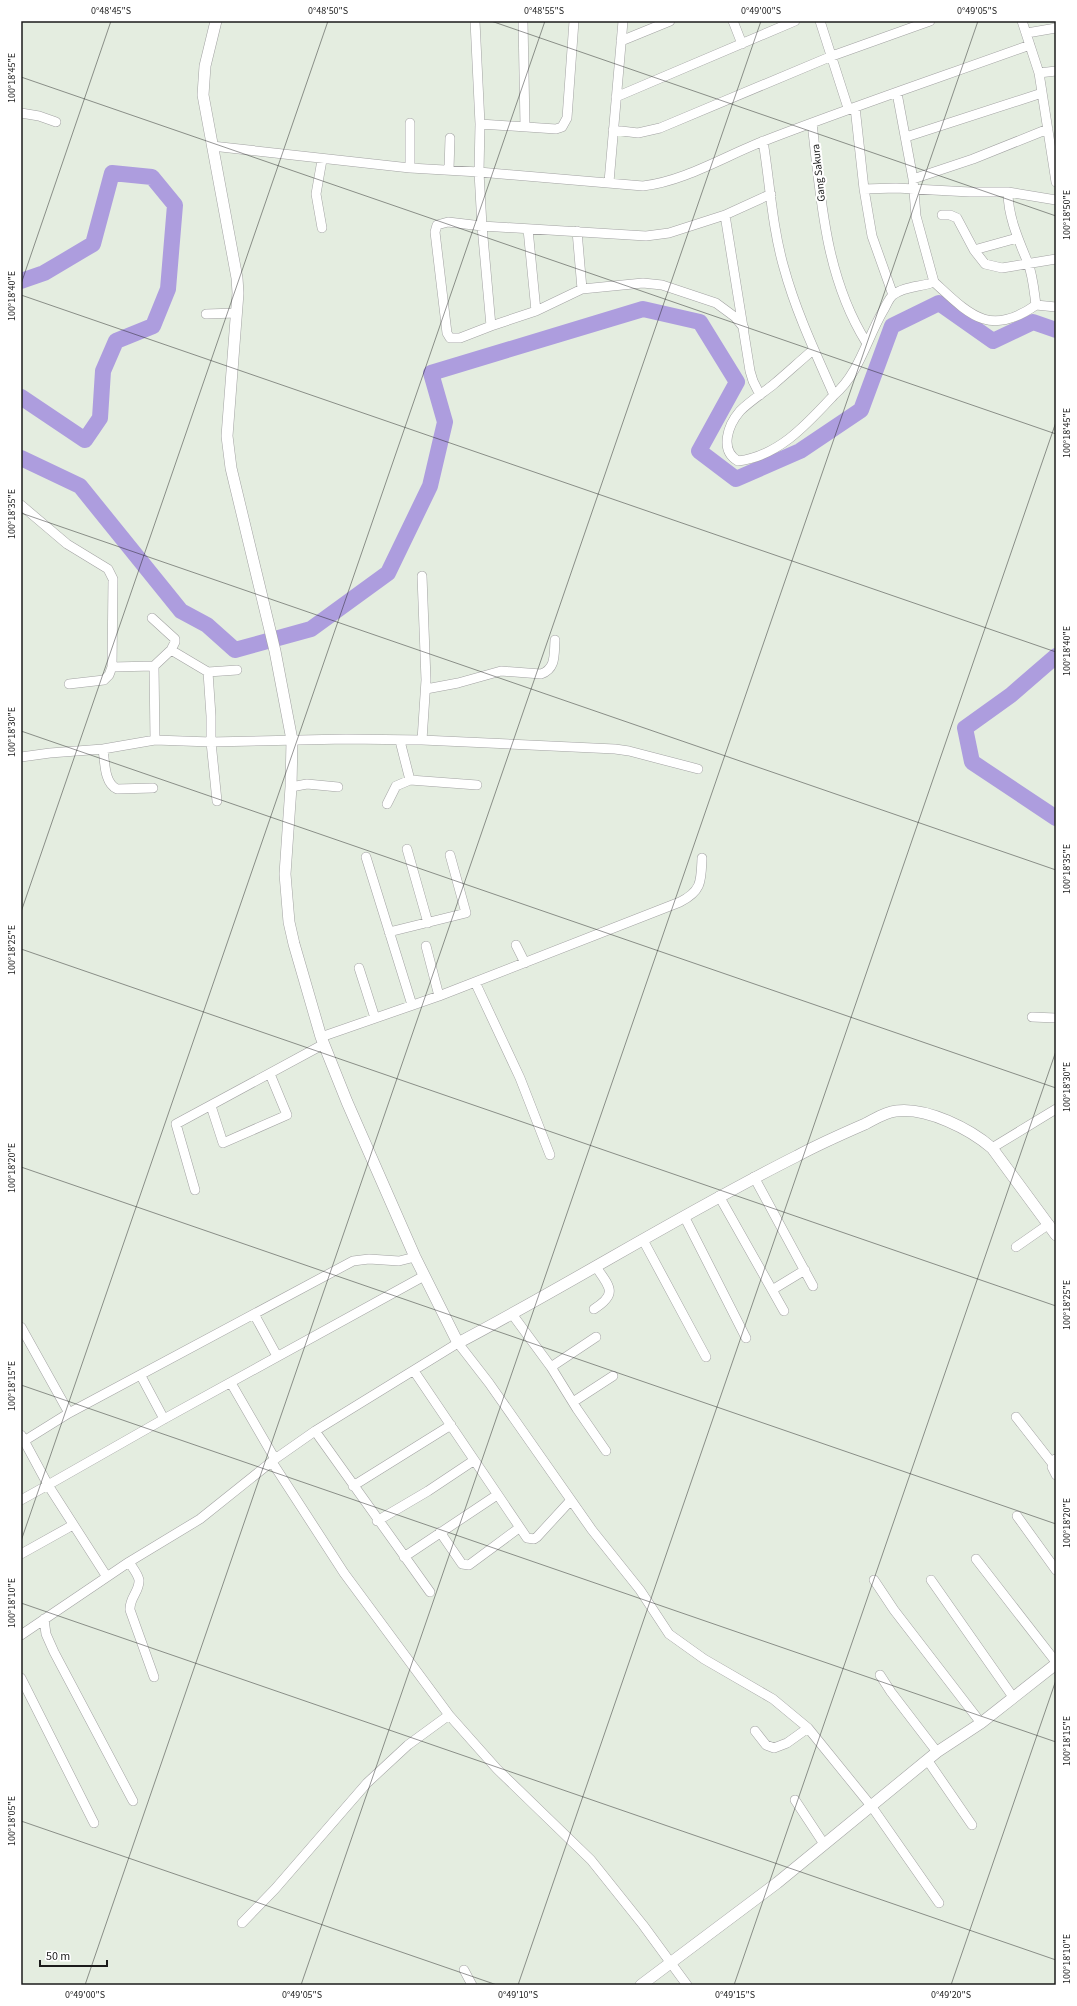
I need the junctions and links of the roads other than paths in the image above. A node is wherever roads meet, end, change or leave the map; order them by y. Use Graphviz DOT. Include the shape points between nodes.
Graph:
graph roads {
  1 [pos="216,21"];
  2 [pos="475,21"];
  3 [pos="523,21"];
  4 [pos="574,21"];
  5 [pos="623,21"];
  6 [pos="670,21"];
  7 [pos="733,21"];
  8 [pos="795,21"];
  9 [pos="820,21"];
  10 [pos="930,21"];
  11 [pos="1022,21"];
  12 [pos="661,23"];
  13 [pos="1056,28"];
  14 [pos="1027,33"];
  15 [pos="621,41"];
  16 [pos="742,44"];
  17 [pos="1030,45"];
  18 [pos="832,56"];
  19 [pos="1056,71"];
  20 [pos="1039,73"];
  21 [pos="897,92"];
  22 [pos="1042,93"];
  23 [pos="616,97"];
  24 [pos="852,108"];
  25 [pos="21,113"];
  26 [pos="56,122"];
  27 [pos="812,123"];
  28 [pos="410,124"];
  29 [pos="480,124"];
  30 [pos="525,126"];
  31 [pos="1048,129"];
  32 [pos="613,130"];
  33 [pos="450,138"];
  34 [pos="906,138"];
  35 [pos="763,141"];
  36 [pos="212,146"];
  37 [pos="1054,151"];
  38 [pos="322,160"];
  39 [pos="410,168"];
  40 [pos="449,169"];
  41 [pos="479,172"];
  42 [pos="913,178"];
  43 [pos="609,182"];
  44 [pos="1056,182"];
  45 [pos="914,188"];
  46 [pos="864,189"];
  47 [pos="1008,192"];
  48 [pos="771,194"];
  49 [pos="1056,200"];
  50 [pos="725,215"];
  51 [pos="942,215"];
  52 [pos="482,226"];
  53 [pos="322,228"];
  54 [pos="528,229"];
  55 [pos="577,231"];
  56 [pos="1017,238"];
  57 [pos="974,250"];
  58 [pos="1056,259"];
  59 [pos="1028,263"];
  60 [pos="934,282"];
  61 [pos="582,289"];
  62 [pos="893,295"];
  63 [pos="1036,305"];
  64 [pos="1056,306"];
  65 [pos="536,311"];
  66 [pos="236,313"];
  67 [pos="206,314"];
  68 [pos="491,326"];
  69 [pos="744,328"];
  70 [pos="866,342"];
  71 [pos="813,350"];
  72 [pos="760,395"];
  73 [pos="834,395"];
  74 [pos="21,505"];
  75 [pos="422,576"];
  76 [pos="152,618"];
  77 [pos="555,640"];
  78 [pos="171,650"];
  79 [pos="154,666"];
  80 [pos="112,667"];
  81 [pos="237,670"];
  82 [pos="208,672"];
  83 [pos="69,684"];
  84 [pos="426,689"];
  85 [pos="155,740"];
  86 [pos="292,740"];
  87 [pos="422,740"];
  88 [pos="400,741"];
  89 [pos="211,742"];
  90 [pos="103,749"];
  91 [pos="21,757"];
  92 [pos="698,769"];
  93 [pos="410,780"];
  94 [pos="477,785"];
  95 [pos="291,787"];
  96 [pos="338,787"];
  97 [pos="153,788"];
  98 [pos="217,801"];
  99 [pos="387,804"];
  100 [pos="407,849"];
  101 [pos="450,855"];
  102 [pos="366,858"];
  103 [pos="702,858"];
  104 [pos="428,922"];
  105 [pos="389,932"];
  106 [pos="516,945"];
  107 [pos="426,946"];
  108 [pos="526,963"];
  109 [pos="358,968"];
  110 [pos="475,982"];
  111 [pos="438,996"];
  112 [pos="412,1005"];
  113 [pos="1032,1017"];
  114 [pos="375,1018"];
  115 [pos="1056,1018"];
  116 [pos="322,1040"];
  117 [pos="270,1074"];
  118 [pos="211,1106"];
  119 [pos="1056,1109"];
  120 [pos="992,1148"];
  121 [pos="550,1155"];
  122 [pos="754,1177"];
  123 [pos="195,1190"];
  124 [pos="719,1196"];
  125 [pos="684,1216"];
  126 [pos="1048,1224"];
  127 [pos="1056,1235"];
  128 [pos="643,1240"];
  129 [pos="1016,1247"];
  130 [pos="415,1257"];
  131 [pos="596,1267"];
  132 [pos="805,1270"];
  133 [pos="424,1276"];
  134 [pos="813,1286"];
  135 [pos="772,1290"];
  136 [pos="594,1309"];
  137 [pos="784,1311"];
  138 [pos="254,1314"];
  139 [pos="512,1314"];
  140 [pos="21,1327"];
  141 [pos="596,1337"];
  142 [pos="746,1338"];
  143 [pos="458,1343"];
  144 [pos="277,1356"];
  145 [pos="706,1357"];
  146 [pos="551,1367"];
  147 [pos="414,1371"];
  148 [pos="141,1376"];
  149 [pos="613,1376"];
  150 [pos="231,1383"];
  151 [pos="572,1402"];
  152 [pos="69,1413"];
  153 [pos="1016,1417"];
  154 [pos="164,1418"];
  155 [pos="451,1425"];
  156 [pos="315,1431"];
  157 [pos="23,1438"];
  158 [pos="606,1452"];
  159 [pos="25,1453"];
  160 [pos="273,1461"];
  161 [pos="473,1461"];
  162 [pos="1054,1461"];
  163 [pos="1056,1475"];
  164 [pos="48,1485"];
  165 [pos="353,1486"];
  166 [pos="497,1495"];
  167 [pos="21,1500"];
  168 [pos="571,1500"];
  169 [pos="1017,1516"];
  170 [pos="377,1521"];
  171 [pos="73,1525"];
  172 [pos="519,1528"];
  173 [pos="440,1532"];
  174 [pos="21,1554"];
  175 [pos="404,1556"];
  176 [pos="976,1559"];
  177 [pos="129,1562"];
  178 [pos="1056,1570"];
  179 [pos="107,1577"];
  180 [pos="874,1580"];
  181 [pos="931,1580"];
  182 [pos="430,1592"];
  183 [pos="44,1619"];
  184 [pos="21,1635"];
  185 [pos="1056,1663"];
  186 [pos="880,1675"];
  187 [pos="154,1676"];
  188 [pos="21,1678"];
  189 [pos="1013,1697"];
  190 [pos="449,1715"];
  191 [pos="981,1723"];
  192 [pos="808,1728"];
  193 [pos="755,1731"];
  194 [pos="937,1752"];
  195 [pos="928,1760"];
  196 [pos="795,1800"];
  197 [pos="133,1801"];
  198 [pos="872,1807"];
  199 [pos="94,1823"];
  200 [pos="972,1825"];
  201 [pos="824,1844"];
  202 [pos="939,1903"];
  203 [pos="242,1923"];
  204 [pos="671,1961"];
  205 [pos="464,1970"];
  206 [pos="472,1985"];
  207 [pos="641,1985"];
  208 [pos="687,1985"];
  1 -- 36 [label="street" via="203,82"];
  2 -- 29 [label="street"];
  3 -- 30 [label="street"];
  4 -- 30 [label="street" via="567,118 560,129"];
  5 -- 15 [label="street"];
  6 -- 12 [label="street"];
  7 -- 16 [label="street"];
  8 -- 16 [label="street"];
  9 -- 18 [label="street"];
  10 -- 18 [label="street"];
  11 -- 14 [label="street"];
  12 -- 15 [label="street"];
  13 -- 14 [label="street"];
  14 -- 17 [label="street"];
  15 -- 23 [label="street"];
  16 -- 23 [label="street"];
  17 -- 20 [label="street"];
  17 -- 21 [label="street"];
  18 -- 24 [label="street"];
  18 -- 32 [label="street" via="660,128 638,133"];
  19 -- 20 [label="street"];
  20 -- 22 [label="street"];
  21 -- 24 [label="street"];
  21 -- 34 [label="street"];
  22 -- 31 [label="street"];
  22 -- 34 [label="street"];
  23 -- 32 [label="street"];
  24 -- 27 [label="street"];
  24 -- 46 [label="street"];
  25 -- 26 [label="street"];
  27 -- 35 [label="street"];
  27 -- 70 [label="street, Gang Sakura" via="824,223 833,267 849,311"];
  28 -- 39 [label="street"];
  29 -- 30 [label="street"];
  29 -- 41 [label="street"];
  31 -- 37 [label="street"];
  31 -- 42 [label="street" via="973,160"];
  32 -- 43 [label="street"];
  33 -- 40 [label="street"];
  34 -- 42 [label="street"];
  35 -- 43 [label="street" via="661,183 643,186"];
  35 -- 48 [label="street"];
  36 -- 38 [label="street"];
  36 -- 66 [label="street" via="237,278"];
  37 -- 44 [label="street"];
  38 -- 39 [label="street"];
  38 -- 53 [label="street" via="316,194"];
  39 -- 40 [label="street"];
  40 -- 41 [label="street"];
  41 -- 43 [label="street"];
  41 -- 52 [label="street"];
  42 -- 45 [label="street"];
  45 -- 46 [label="street"];
  45 -- 47 [label="street"];
  45 -- 60 [label="street" via="920,235"];
  46 -- 62 [label="street" via="872,236"];
  47 -- 49 [label="street"];
  47 -- 56 [label="street"];
  48 -- 50 [label="street"];
  48 -- 71 [label="street" via="784,268"];
  50 -- 55 [label="street" via="657,235"];
  50 -- 69 [label="street"];
  51 -- 57 [label="street" via="957,218"];
  52 -- 54 [label="street"];
  52 -- 68 [label="street"];
  52 -- 68 [label="street" via="448,222 437,225 435,232 447,333 450,338 460,338"];
  54 -- 55 [label="street"];
  54 -- 65 [label="street"];
  55 -- 61 [label="street"];
  56 -- 57 [label="street"];
  56 -- 59 [label="street"];
  57 -- 59 [label="street" via="989,266 1002,268"];
  58 -- 59 [label="street"];
  59 -- 63 [label="street"];
  60 -- 62 [label="street"];
  60 -- 63 [label="street" via="979,319 990,321 1015,317"];
  61 -- 65 [label="street"];
  61 -- 69 [label="street" via="643,283 662,285 716,303"];
  62 -- 70 [label="street"];
  63 -- 64 [label="street"];
  65 -- 68 [label="street"];
  66 -- 67 [label="street"];
  66 -- 86 [label="street" via="230,391 229,455 275,651"];
  69 -- 72 [label="street" via="752,381"];
  70 -- 73 [label="street" via="848,382"];
  71 -- 72 [label="street"];
  71 -- 73 [label="street"];
  72 -- 73 [label="street" via="740,411 729,431 726,442 728,452 738,461 759,457 789,440 810,422"];
  74 -- 80 [label="street" via="67,544 111,573 114,617"];
  75 -- 84 [label="street"];
  76 -- 78 [label="street" via="175,638"];
  77 -- 84 [label="street" via="553,667 546,673 501,671"];
  78 -- 79 [label="street"];
  78 -- 82 [label="street"];
  79 -- 80 [label="street"];
  79 -- 85 [label="street"];
  80 -- 83 [label="street" via="104,680"];
  81 -- 82 [label="street"];
  82 -- 89 [label="street"];
  84 -- 87 [label="street"];
  85 -- 89 [label="street"];
  85 -- 90 [label="street"];
  86 -- 88 [label="street"];
  86 -- 89 [label="street"];
  86 -- 95 [label="street"];
  87 -- 88 [label="street"];
  87 -- 92 [label="street" via="615,749"];
  88 -- 93 [label="street"];
  89 -- 98 [label="street"];
  90 -- 91 [label="street"];
  90 -- 97 [label="street" via="107,777 112,787"];
  93 -- 94 [label="street"];
  93 -- 99 [label="street" via="396,786"];
  95 -- 96 [label="street" via="307,784"];
  95 -- 116 [label="street" via="285,874 287,906 294,944"];
  100 -- 104 [label="street"];
  101 -- 104 [label="street" via="466,913"];
  102 -- 105 [label="street"];
  103 -- 108 [label="street" via="701,881 693,896"];
  104 -- 105 [label="street"];
  105 -- 112 [label="street"];
  106 -- 108 [label="street"];
  107 -- 111 [label="street"];
  108 -- 110 [label="street"];
  109 -- 114 [label="street"];
  110 -- 111 [label="street"];
  110 -- 121 [label="street" via="520,1078"];
  111 -- 112 [label="street"];
  112 -- 114 [label="street"];
  113 -- 115 [label="street"];
  114 -- 116 [label="street"];
  116 -- 117 [label="street"];
  116 -- 130 [label="street"];
  117 -- 118 [label="street"];
  117 -- 118 [label="street" via="287,1115 223,1143"];
  118 -- 123 [label="street" via="176,1124"];
  119 -- 120 [label="street"];
  120 -- 122 [label="street" via="980,1137 951,1123 922,1113 894,1111"];
  120 -- 126 [label="street"];
  122 -- 124 [label="street"];
  122 -- 132 [label="street"];
  124 -- 125 [label="street"];
  124 -- 135 [label="street"];
  125 -- 128 [label="street"];
  125 -- 142 [label="street"];
  126 -- 127 [label="street"];
  126 -- 129 [label="street"];
  128 -- 131 [label="street"];
  128 -- 145 [label="street"];
  130 -- 133 [label="street"];
  130 -- 138 [label="street" via="399,1261 353,1261"];
  131 -- 136 [label="street" via="608,1285 610,1294 605,1302"];
  131 -- 139 [label="street"];
  132 -- 134 [label="street"];
  132 -- 135 [label="street"];
  133 -- 143 [label="street"];
  133 -- 144 [label="street"];
  135 -- 137 [label="street"];
  138 -- 144 [label="street"];
  138 -- 148 [label="street"];
  139 -- 143 [label="street"];
  139 -- 146 [label="street"];
  140 -- 152 [label="street"];
  141 -- 146 [label="street"];
  143 -- 147 [label="street"];
  143 -- 168 [label="street"];
  144 -- 150 [label="street"];
  146 -- 151 [label="street"];
  147 -- 155 [label="street"];
  147 -- 156 [label="street"];
  148 -- 152 [label="street"];
  148 -- 154 [label="street"];
  149 -- 151 [label="street"];
  150 -- 154 [label="street"];
  150 -- 160 [label="street"];
  151 -- 158 [label="street"];
  152 -- 157 [label="street"];
  153 -- 162 [label="street"];
  154 -- 164 [label="street"];
  155 -- 161 [label="street"];
  155 -- 165 [label="street"];
  156 -- 160 [label="street"];
  156 -- 165 [label="street"];
  157 -- 159 [label="street"];
  159 -- 164 [label="street"];
  160 -- 177 [label="street" via="200,1519"];
  160 -- 190 [label="street" via="344,1573"];
  161 -- 166 [label="street"];
  161 -- 170 [label="street"];
  162 -- 163 [label="street" via="1052,1469"];
  164 -- 167 [label="street"];
  164 -- 171 [label="street"];
  165 -- 170 [label="street"];
  166 -- 172 [label="street"];
  166 -- 173 [label="street"];
  168 -- 172 [label="street" via="534,1539 527,1538"];
  168 -- 192 [label="street" via="640,1590 668,1634 704,1659 773,1699"];
  169 -- 178 [label="street"];
  170 -- 175 [label="street"];
  171 -- 174 [label="street"];
  171 -- 179 [label="street"];
  172 -- 173 [label="street" via="469,1566 462,1564"];
  173 -- 175 [label="street"];
  175 -- 182 [label="street"];
  176 -- 185 [label="street"];
  177 -- 179 [label="street"];
  177 -- 187 [label="street" via="139,1579 137,1590 129,1605 130,1610"];
  179 -- 183 [label="street"];
  180 -- 191 [label="street"];
  181 -- 189 [label="street"];
  183 -- 184 [label="street"];
  183 -- 197 [label="street" via="46,1634 54,1652"];
  185 -- 189 [label="street"];
  186 -- 194 [label="street"];
  188 -- 199 [label="street"];
  189 -- 191 [label="street"];
  190 -- 203 [label="street" via="408,1745 367,1783"];
  190 -- 204 [label="street" via="497,1769 591,1860"];
  191 -- 194 [label="street"];
  192 -- 193 [label="street" via="787,1743 774,1748 766,1745"];
  192 -- 198 [label="street"];
  194 -- 195 [label="street"];
  195 -- 198 [label="street"];
  195 -- 200 [label="street"];
  196 -- 201 [label="street"];
  198 -- 201 [label="street"];
  198 -- 202 [label="street"];
  201 -- 204 [label="street" via="777,1883"];
  204 -- 207 [label="street"];
  204 -- 208 [label="street"];
  205 -- 206 [label="street"];
}
